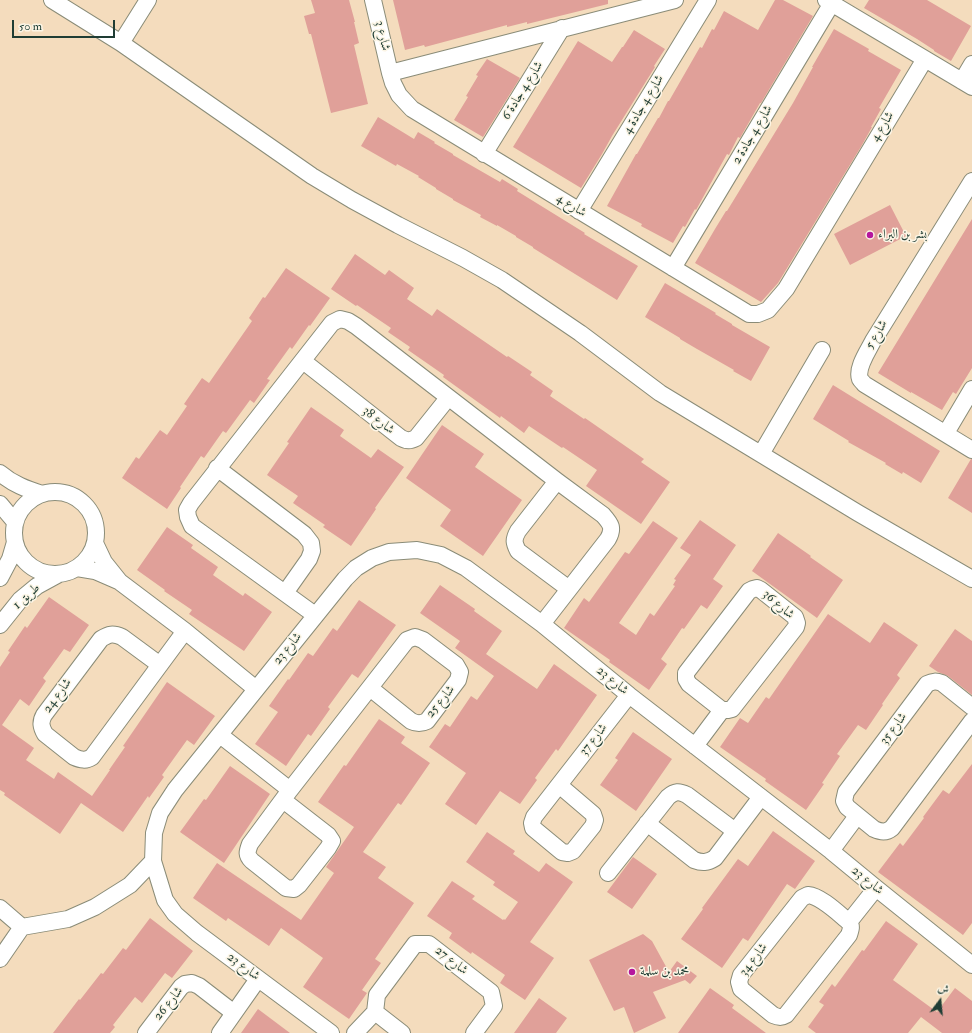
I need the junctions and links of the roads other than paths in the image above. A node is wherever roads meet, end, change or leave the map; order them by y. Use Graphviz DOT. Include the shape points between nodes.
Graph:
graph roads {
  1 [pos="52,0"];
  2 [pos="148,0"];
  3 [pos="374,0"];
  4 [pos="675,0"];
  5 [pos="708,0"];
  6 [pos="829,2"];
  7 [pos="562,28"];
  8 [pos="121,42"];
  9 [pos="925,58"];
  10 [pos="972,64"];
  11 [pos="390,73"];
  12 [pos="967,84"];
  13 [pos="484,154"];
  14 [pos="972,180"];
  15 [pos="579,211"];
  16 [pos="673,268"];
  17 [pos="822,350"];
  18 [pos="303,361"];
  19 [pos="972,390"];
  20 [pos="448,398"];
  21 [pos="946,433"];
  22 [pos="972,450"];
  23 [pos="761,454"];
  24 [pos="217,468"];
  25 [pos="0,473"];
  26 [pos="557,481"];
  27 [pos="42,494"];
  28 [pos="0,504"];
  29 [pos="15,522"];
  30 [pos="14,542"];
  31 [pos="96,543"];
  32 [pos="77,568"];
  33 [pos="59,574"];
  34 [pos="0,578"];
  35 [pos="972,580"];
  36 [pos="120,582"];
  37 [pos="569,589"];
  38 [pos="286,593"];
  39 [pos="315,615"];
  40 [pos="542,624"];
  41 [pos="0,625"];
  42 [pos="185,631"];
  43 [pos="160,665"];
  44 [pos="370,688"];
  45 [pos="256,689"];
  46 [pos="629,694"];
  47 [pos="972,707"];
  48 [pos="722,710"];
  49 [pos="972,722"];
  50 [pos="220,735"];
  51 [pos="695,746"];
  52 [pos="558,785"];
  53 [pos="287,795"];
  54 [pos="761,797"];
  55 [pos="857,816"];
  56 [pos="647,823"];
  57 [pos="735,831"];
  58 [pos="831,851"];
  59 [pos="153,861"];
  60 [pos="608,873"];
  61 [pos="876,888"];
  62 [pos="0,908"];
  63 [pos="849,922"];
  64 [pos="22,927"];
  65 [pos="0,959"];
  66 [pos="970,959"];
  67 [pos="258,979"];
  68 [pos="375,1012"];
  69 [pos="234,1013"];
  70 [pos="146,1033"];
  71 [pos="220,1033"];
  72 [pos="331,1033"];
  73 [pos="355,1033"];
  74 [pos="402,1033"];
  75 [pos="474,1033"];
  1 -- 8 [label="street"];
  2 -- 8 [label="street"];
  3 -- 11 [label="street, شارع 3"];
  4 -- 7 [label="street"];
  5 -- 15 [label="street, شارع 4 جادة 4"];
  6 -- 9 [label="street"];
  6 -- 16 [label="street, شارع 4 جادة 2"];
  7 -- 11 [label="street"];
  7 -- 13 [label="street, شارع 4 جادة 6"];
  8 -- 23 [label="street" via="312,176 502,280 580,333 660,393"];
  9 -- 12 [label="street"];
  9 -- 16 [label="street, شارع 4" via="786,289 768,310 749,314"];
  10 -- 12 [label="street"];
  11 -- 13 [label="street, شارع 4" via="399,95 412,109"];
  13 -- 15 [label="street, شارع 4"];
  14 -- 21 [label="street, شارع 5" via="873,341 859,372 864,384"];
  15 -- 16 [label="street, شارع 4"];
  17 -- 23 [label="street"];
  18 -- 20 [label="street" via="332,323 340,319 348,321"];
  18 -- 20 [label="street, شارع 38" via="406,441 416,438"];
  18 -- 24 [label="street"];
  19 -- 21 [label="street"];
  20 -- 26 [label="street"];
  21 -- 22 [label="street, شارع 5"];
  23 -- 35 [label="street"];
  24 -- 38 [label="street" via="311,542 312,551 309,559"];
  24 -- 38 [label="street" via="190,503 187,510 192,526"];
  25 -- 27 [label="street" via="28,490"];
  26 -- 37 [label="street" via="603,515 609,521 612,533"];
  26 -- 37 [label="street" via="518,531 514,543 518,551"];
  27 -- 29 [label="street" via="25,505"];
  27 -- 31 [label="street" via="67,493 88,507 97,530"];
  28 -- 29 [label="street"];
  29 -- 30 [label="street"];
  30 -- 33 [label="street" via="26,562 36,570 47,574"];
  30 -- 34 [label="street" via="10,559"];
  31 -- 32 [label="street" via="86,561"];
  31 -- 36 [label="street" via="104,562"];
  32 -- 33 [label="street"];
  32 -- 36 [label="street"];
  33 -- 41 [label="street, طريق 1" via="37,586 20,600"];
  36 -- 42 [label="street"];
  37 -- 40 [label="street"];
  38 -- 39 [label="street"];
  39 -- 40 [label="street, شارع 23" via="356,568 372,558 389,552 417,550 441,555 466,568"];
  39 -- 45 [label="street, شارع 23"];
  40 -- 46 [label="street, شارع 23"];
  42 -- 43 [label="street, شارع 24"];
  42 -- 45 [label="street"];
  43 -- 43 [label="street, شارع 24" via="89,759 74,757 42,729 44,715 101,638 106,635 116,634 122,637"];
  44 -- 44 [label="street, شارع 25" via="411,721 419,724 427,720 458,680 460,672 456,665 423,640 415,637 407,640"];
  44 -- 53 [label="street, شارع 25"];
  45 -- 50 [label="street, شارع 23"];
  46 -- 51 [label="street, شارع 23"];
  46 -- 52 [label="street, شارع 37"];
  47 -- 55 [label="street, شارع 35" via="942,683 936,681 927,684 846,792 846,807"];
  48 -- 48 [label="street, شارع 36" via="732,708 796,627 795,617 757,588 749,592 686,672 689,684"];
  48 -- 51 [label="street, شارع 36"];
  49 -- 55 [label="street, شارع 35" via="892,828 888,831 874,829"];
  50 -- 53 [label="street, شارع 25"];
  50 -- 59 [label="street, شارع 23" via="175,790 160,813 154,833"];
  51 -- 54 [label="street, شارع 23"];
  53 -- 53 [label="street, شارع 25" via="250,844 247,853 248,858 286,888 294,889 332,841"];
  54 -- 57 [label="street"];
  54 -- 58 [label="street, شارع 23"];
  55 -- 58 [label="street"];
  56 -- 57 [label="street" via="668,797 680,792"];
  56 -- 57 [label="street" via="694,860 701,862 714,858"];
  56 -- 60 [label="street"];
  58 -- 61 [label="street, شارع 23"];
  59 -- 64 [label="street" via="130,884 96,907 68,919"];
  59 -- 67 [label="street, شارع 23" via="165,900 175,914"];
  61 -- 63 [label="street, شارع 34"];
  61 -- 66 [label="street, شارع 23"];
  62 -- 64 [label="street"];
  63 -- 63 [label="street, شارع 34" via="819,899 812,895 804,896 741,975 741,989 773,1015 786,1015 849,935 852,927"];
  64 -- 65 [label="street"];
  67 -- 69 [label="street"];
  67 -- 72 [label="street, شارع 23"];
  68 -- 73 [label="street"];
  68 -- 74 [label="street"];
  68 -- 75 [label="street, شارع 27" via="377,995 415,944 429,944 491,992 494,1006"];
  69 -- 70 [label="street, شارع 26" via="199,986 185,984"];
  69 -- 71 [label="street"];
}
